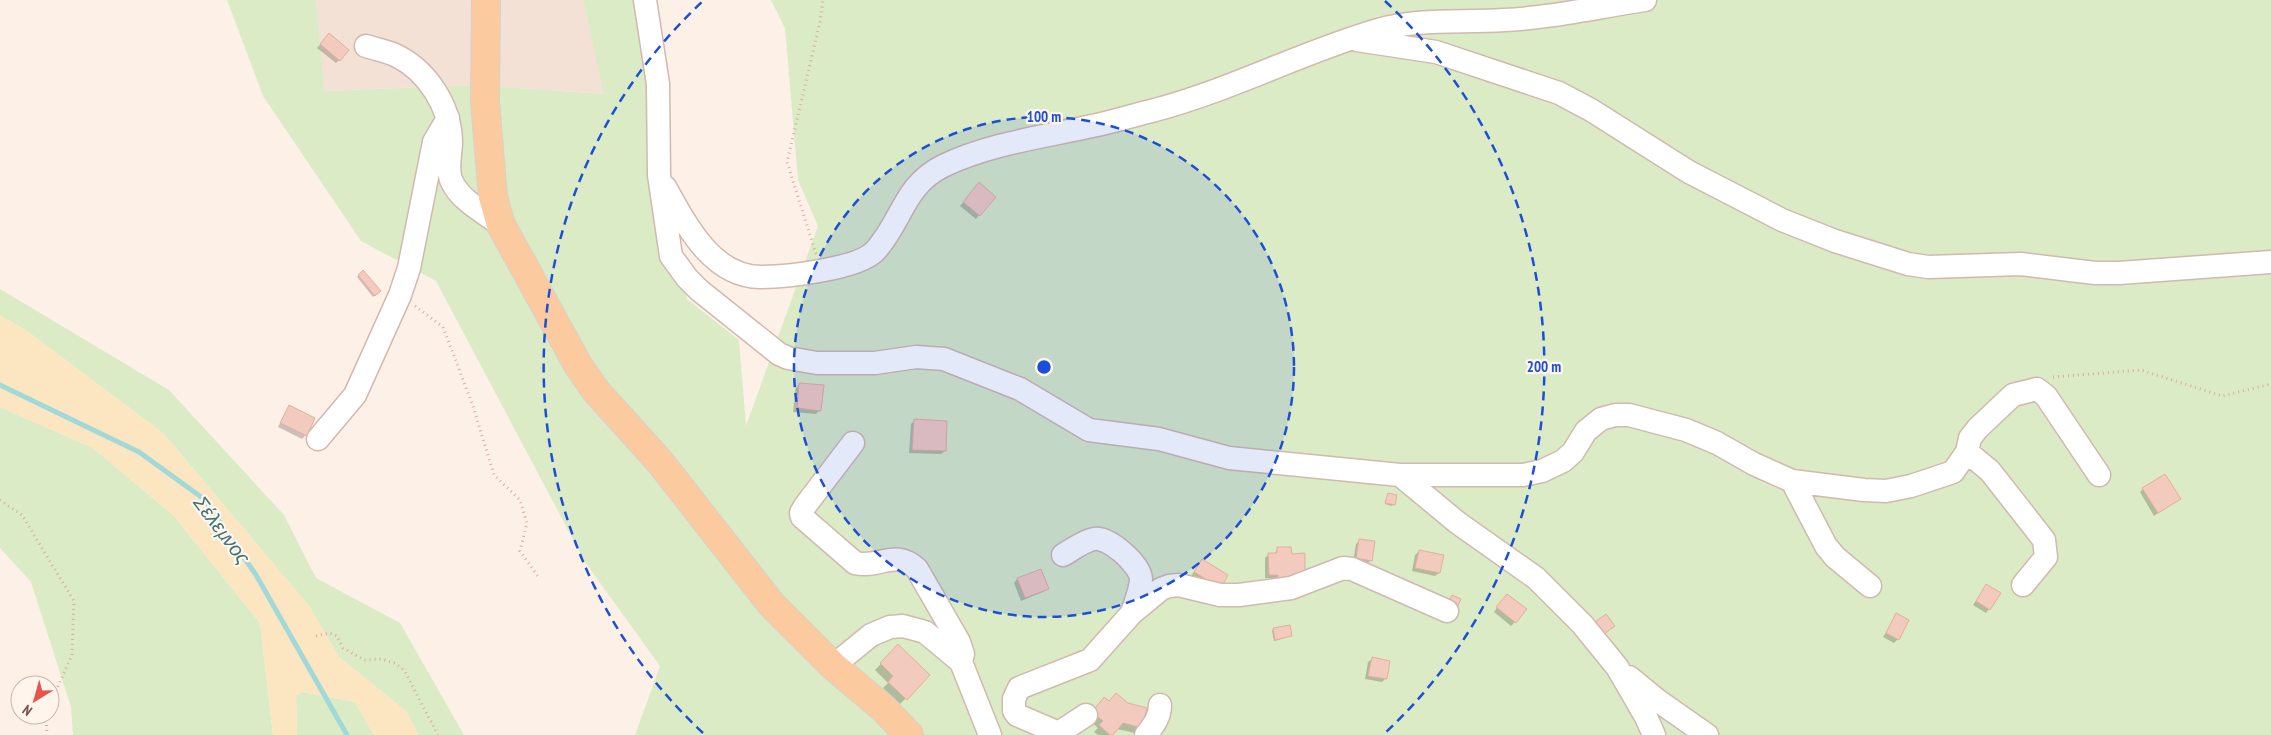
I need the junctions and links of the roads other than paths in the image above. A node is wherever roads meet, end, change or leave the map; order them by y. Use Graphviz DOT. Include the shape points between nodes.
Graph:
graph roads {
  1 [pos="486,0"];
  2 [pos="645,0"];
  3 [pos="1645,0"];
  4 [pos="1352,39"];
  5 [pos="366,46"];
  6 [pos="448,118"];
  7 [pos="659,175"];
  8 [pos="501,225"];
  9 [pos="2271,262"];
  10 [pos="318,439"];
  11 [pos="853,443"];
  12 [pos="1967,452"];
  13 [pos="1400,475"];
  14 [pos="2098,475"];
  15 [pos="1792,481"];
  16 [pos="1063,555"];
  17 [pos="1870,586"];
  18 [pos="2023,586"];
  19 [pos="1447,611"];
  20 [pos="1132,613"];
  21 [pos="961,662"];
  22 [pos="833,666"];
  23 [pos="1617,668"];
  24 [pos="1160,706"];
  25 [pos="1086,715"];
  26 [pos="1057,734"];
  27 [pos="909,735"];
  28 [pos="990,735"];
  29 [pos="1146,735"];
  30 [pos="1654,735"];
  31 [pos="1707,735"];
  1 -- 8 [label="main road" via="486,102 492,197"];
  2 -- 7 [label="street" via="658,84"];
  3 -- 4 [label="street" via="1506,20 1409,24"];
  4 -- 7 [label="street" via="1182,103 977,152 942,167 910,193 882,242 866,259 822,271 762,277 733,271 714,258 688,228"];
  4 -- 9 [label="street" via="1436,52 1559,93 1689,172 1782,220 1908,264 1928,267 2021,264 2119,273"];
  5 -- 6 [label="street" via="395,55 416,71 438,94"];
  6 -- 8 [label="street" via="451,182 464,198"];
  6 -- 10 [label="street" via="434,142 400,296 355,395"];
  7 -- 13 [label="street" via="671,256 680,269 699,290 774,351 788,358 817,363 874,363 916,357 944,359 1020,389 1090,430 1159,440 1229,458"];
  8 -- 22 [label="main road" via="578,365 596,391 660,462 772,605"];
  11 -- 21 [label="street" via="805,506 802,517 855,563 897,559 917,569 959,642 963,654"];
  12 -- 14 [label="street" via="1973,434 2013,396 2037,389 2046,396"];
  12 -- 15 [label="street" via="1946,476 1886,491"];
  12 -- 18 [label="street" via="1990,471 2044,540 2046,557"];
  13 -- 15 [label="street" via="1523,475 1542,471 1562,462 1596,422 1615,415 1629,415 1686,430"];
  13 -- 23 [label="street" via="1458,523 1536,578 1582,624"];
  15 -- 17 [label="street" via="1826,546"];
  16 -- 20 [label="street" via="1092,539 1108,541 1128,558 1141,579"];
  19 -- 20 [label="street" via="1344,568 1291,588 1239,595 1169,586"];
  20 -- 26 [label="street" via="1090,660 1016,692 1014,711 1017,715"];
  21 -- 22 [label="street" via="925,632 903,626 890,627 871,635"];
  21 -- 28 [label="street"];
  22 -- 27 [label="main road" via="883,708"];
  23 -- 30 [label="street"];
  23 -- 31 [label="street"];
  24 -- 29 [label="street" via="1160,713"];
  25 -- 26 [label="street"];
}
